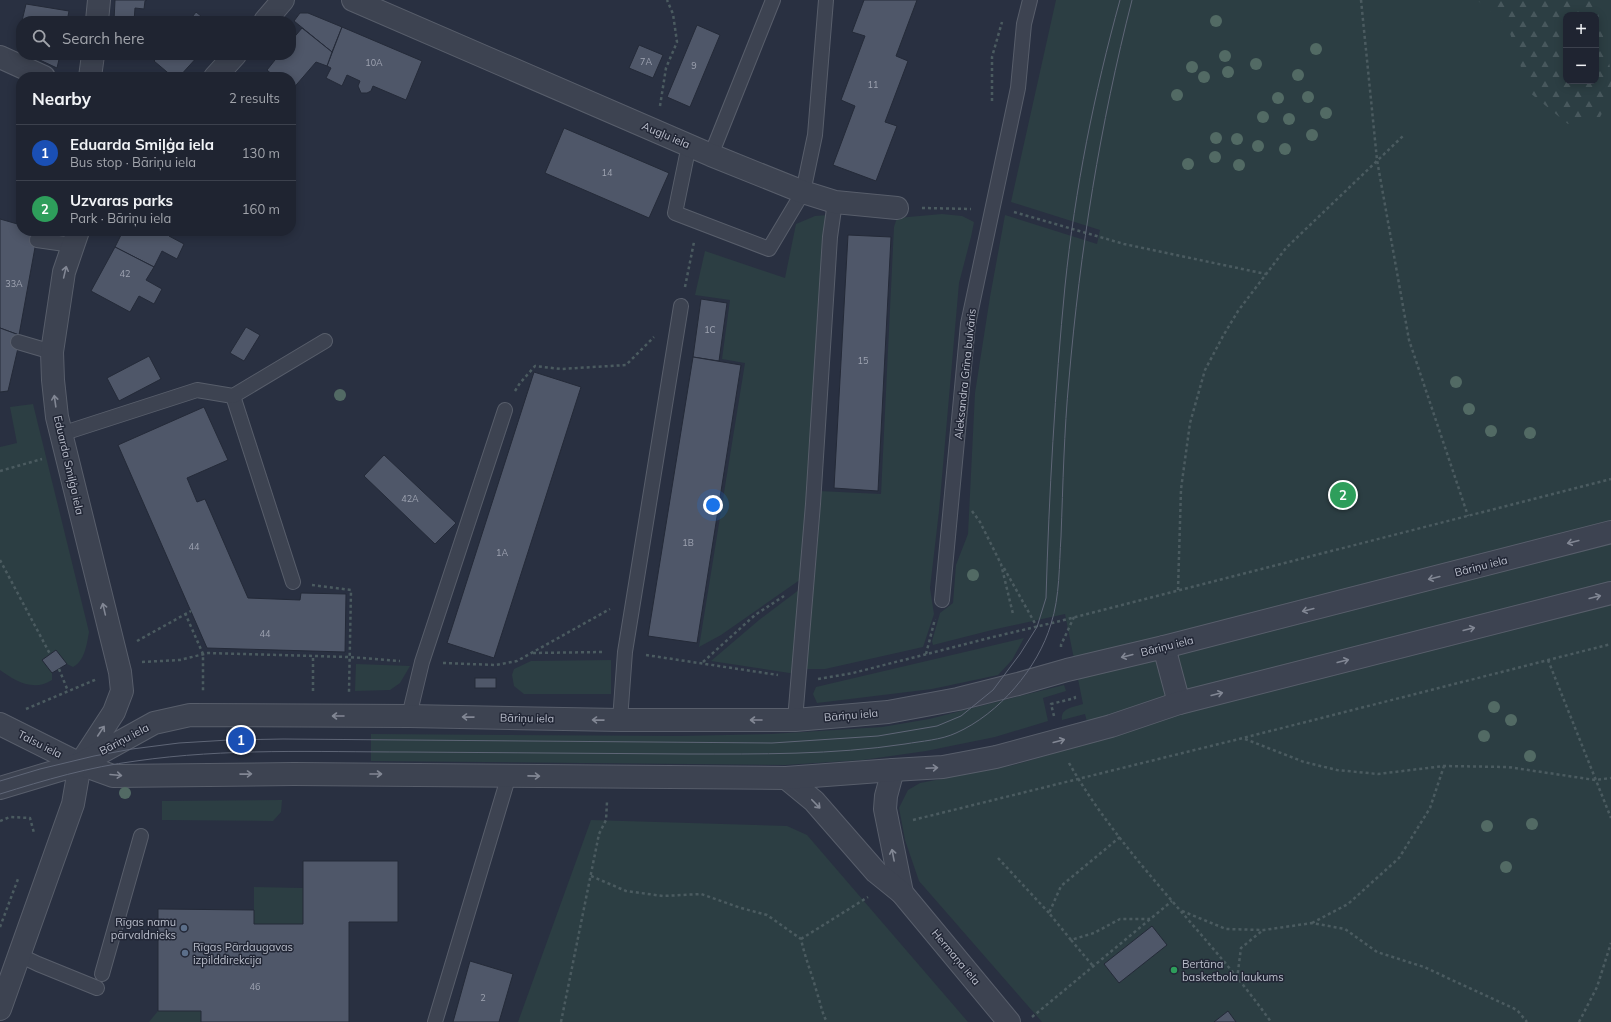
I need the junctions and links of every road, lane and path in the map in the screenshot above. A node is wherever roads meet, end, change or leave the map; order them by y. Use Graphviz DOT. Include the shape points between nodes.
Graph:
graph roads {
  1 [pos="98,0"];
  2 [pos="283,0"];
  3 [pos="353,0"];
  4 [pos="667,0"];
  5 [pos="773,0"];
  6 [pos="826,0"];
  7 [pos="1030,0"];
  8 [pos="1361,0"];
  9 [pos="97,16"];
  10 [pos="269,16"];
  11 [pos="0,57"];
  12 [pos="92,60"];
  13 [pos="230,60"];
  14 [pos="33,72"];
  15 [pos="91,72"];
  16 [pos="220,72"];
  17 [pos="660,133"];
  18 [pos="1403,136"];
  19 [pos="689,145"];
  20 [pos="712,155"];
  21 [pos="1377,160"];
  22 [pos="803,192"];
  23 [pos="835,202"];
  24 [pos="897,208"];
  25 [pos="993,209"];
  26 [pos="698,222"];
  27 [pos="75,238"];
  28 [pos="37,240"];
  29 [pos="1266,274"];
  30 [pos="681,306"];
  31 [pos="325,341"];
  32 [pos="18,342"];
  33 [pos="52,352"];
  34 [pos="233,396"];
  35 [pos="505,410"];
  36 [pos="61,434"];
  37 [pos="35,461"];
  38 [pos="0,471"];
  39 [pos="1611,479"];
  40 [pos="953,486"];
  41 [pos="1468,516"];
  42 [pos="1611,532"];
  43 [pos="0,560"];
  44 [pos="1002,564"];
  45 [pos="807,580"];
  46 [pos="293,582"];
  47 [pos="1178,590"];
  48 [pos="1611,593"];
  49 [pos="635,596"];
  50 [pos="942,600"];
  51 [pos="191,611"];
  52 [pos="185,613"];
  53 [pos="1012,614"];
  54 [pos="1037,627"];
  55 [pos="134,644"];
  56 [pos="1611,644"];
  57 [pos="1164,647"];
  58 [pos="625,652"];
  59 [pos="533,653"];
  60 [pos="50,654"];
  61 [pos="203,654"];
  62 [pos="926,654"];
  63 [pos="313,656"];
  64 [pos="349,657"];
  65 [pos="1548,660"];
  66 [pos="422,662"];
  67 [pos="702,662"];
  68 [pos="59,669"];
  69 [pos="120,672"];
  70 [pos="799,678"];
  71 [pos="68,691"];
  72 [pos="203,695"];
  73 [pos="313,696"];
  74 [pos="1179,703"];
  75 [pos="25,710"];
  76 [pos="349,716"];
  77 [pos="409,716"];
  78 [pos="620,720"];
  79 [pos="795,720"];
  80 [pos="0,724"];
  81 [pos="1244,738"];
  82 [pos="80,764"];
  83 [pos="1444,766"];
  84 [pos="893,770"];
  85 [pos="509,775"];
  86 [pos="608,776"];
  87 [pos="786,778"];
  88 [pos="1078,778"];
  89 [pos="1611,778"];
  90 [pos="1595,780"];
  91 [pos="0,788"];
  92 [pos="1611,818"];
  93 [pos="0,821"];
  94 [pos="888,824"];
  95 [pos="141,836"];
  96 [pos="1120,837"];
  97 [pos="32,839"];
  98 [pos="998,858"];
  99 [pos="19,876"];
  100 [pos="591,876"];
  101 [pos="896,888"];
  102 [pos="1172,901"];
  103 [pos="1182,911"];
  104 [pos="1049,914"];
  105 [pos="1150,919"];
  106 [pos="1312,923"];
  107 [pos="0,927"];
  108 [pos="1264,930"];
  109 [pos="801,939"];
  110 [pos="1071,940"];
  111 [pos="1611,943"];
  112 [pos="19,955"];
  113 [pos="1093,966"];
  114 [pos="102,974"];
  115 [pos="1237,979"];
  116 [pos="97,988"];
  117 [pos="0,1009"];
  118 [pos="435,1022"];
  119 [pos="561,1022"];
  120 [pos="827,1022"];
  121 [pos="1010,1022"];
  122 [pos="1026,1022"];
  123 [pos="1271,1022"];
  124 [pos="1527,1022"];
  125 [pos="1579,1022"];
  1 -- 9 [label="street"];
  2 -- 10 [label="street"];
  3 -- 17 [label="street, Augļu iela"];
  4 -- 17 [label="path" via="677,42 666,68 660,99"];
  5 -- 20 [label="lane"];
  6 -- 22 [label="lane" via="815,135"];
  7 -- 25 [label="lane, Aleksandra Grīna bulvāris" via="1024,24 1018,88"];
  8 -- 21 [label="path"];
  11 -- 14 [label="street"];
  12 -- 15 [label="street"];
  13 -- 16 [label="street"];
  17 -- 19 [label="street, Augļu iela"];
  18 -- 21 [label="path"];
  19 -- 20 [label="street, Augļu iela"];
  19 -- 26 [label="lane" via="675,212"];
  20 -- 22 [label="street, Augļu iela"];
  21 -- 29 [label="path" via="1286,248"];
  21 -- 41 [label="path" via="1409,340"];
  22 -- 23 [label="street, Augļu iela"];
  22 -- 26 [label="lane" via="769,249"];
  23 -- 24 [label="street, Augļu iela"];
  23 -- 45 [label="lane" via="830,237"];
  24 -- 25 [label="path"];
  25 -- 29 [label="path" via="1010,211 1124,244"];
  25 -- 40 [label="lane, Aleksandra Grīna bulvāris" via="968,324"];
  26 -- 30 [label="path"];
  27 -- 28 [label="lane"];
  33 -- 27 [label="street, Eduarda Smiļģa iela, one-way" via="64,272"];
  29 -- 47 [label="path" via="1238,311 1205,370 1192,415 1181,489"];
  30 -- 35 [label="path" via="626,365 562,370 535,366 520,383"];
  30 -- 49 [label="lane"];
  31 -- 34 [label="lane"];
  32 -- 33 [label="lane"];
  36 -- 33 [label="street, Eduarda Smiļģa iela, one-way" via="53,380"];
  34 -- 36 [label="lane" via="197,390"];
  34 -- 46 [label="lane"];
  35 -- 66 [label="lane"];
  69 -- 36 [label="street, Eduarda Smiļģa iela, one-way"];
  37 -- 38 [label="path"];
  39 -- 41 [label="path"];
  40 -- 44 [label="path" via="980,522"];
  40 -- 50 [label="lane, Aleksandra Grīna bulvāris"];
  41 -- 47 [label="path"];
  42 -- 57 [label="street, Bāriņu iela, one-way"];
  43 -- 60 [label="path"];
  44 -- 53 [label="path"];
  44 -- 54 [label="path"];
  45 -- 67 [label="path" via="755,615"];
  45 -- 70 [label="lane"];
  46 -- 64 [label="path" via="351,590"];
  47 -- 54 [label="path"];
  74 -- 48 [label="street, Bāriņu iela, one-way"];
  49 -- 58 [label="lane"];
  49 -- 59 [label="path"];
  50 -- 62 [label="path"];
  51 -- 52 [label="path"];
  52 -- 55 [label="path"];
  52 -- 61 [label="path"];
  54 -- 62 [label="path"];
  56 -- 65 [label="path"];
  57 -- 74 [label="street"];
  57 -- 79 [label="street, Bāriņu iela, one-way" via="958,699 888,712"];
  58 -- 59 [label="path"];
  58 -- 67 [label="path"];
  58 -- 78 [label="lane"];
  59 -- 66 [label="path" via="496,666"];
  61 -- 63 [label="path"];
  61 -- 69 [label="path" via="180,660 140,662"];
  61 -- 72 [label="path"];
  62 -- 70 [label="path" via="824,679"];
  63 -- 64 [label="path"];
  63 -- 73 [label="path"];
  64 -- 66 [label="path"];
  64 -- 76 [label="path"];
  65 -- 81 [label="path"];
  65 -- 90 [label="path"];
  66 -- 77 [label="lane"];
  67 -- 70 [label="path"];
  68 -- 71 [label="path"];
  69 -- 71 [label="path"];
  82 -- 69 [label="street, Eduarda Smiļģa iela, one-way" via="114,712 122,691"];
  70 -- 79 [label="lane"];
  71 -- 75 [label="path"];
  84 -- 74 [label="street, Bāriņu iela, one-way" via="943,767 996,757 1111,726"];
  76 -- 77 [label="street, Bāriņu iela"];
  76 -- 82 [label="street, Bāriņu iela, one-way" via="190,715 154,723"];
  78 -- 77 [label="street, Bāriņu iela, one-way"];
  79 -- 78 [label="street, Bāriņu iela, one-way"];
  80 -- 82 [label="street, Talsu iela"];
  81 -- 83 [label="path" via="1304,762 1337,770 1378,774"];
  81 -- 88 [label="path"];
  82 -- 85 [label="street, Bāriņu iela, one-way" via="113,776"];
  82 -- 91 [label="street, Bāriņu iela"];
  82 -- 112 [label="street, Eduarda Smiļģa iela" via="73,804"];
  83 -- 90 [label="path" via="1508,767"];
  83 -- 106 [label="path" via="1430,808 1399,858 1348,904"];
  84 -- 87 [label="street, Bāriņu iela"];
  84 -- 94 [label="street, Hermaņa iela" via="886,796"];
  85 -- 86 [label="street, Bāriņu iela, one-way"];
  85 -- 118 [label="lane"];
  86 -- 87 [label="street, Bāriņu iela"];
  86 -- 100 [label="path" via="606,820 599,834"];
  87 -- 101 [label="street, Hermaņa iela, one-way" via="814,801 876,872"];
  88 -- 94 [label="path" via="931,816"];
  88 -- 96 [label="path"];
  89 -- 90 [label="path"];
  90 -- 92 [label="path"];
  93 -- 97 [label="path" via="10,817 30,818 35,832"];
  101 -- 94 [label="street, Hermaņa iela, one-way"];
  95 -- 114 [label="lane"];
  96 -- 102 [label="path"];
  96 -- 104 [label="path" via="1061,886"];
  98 -- 104 [label="path"];
  99 -- 107 [label="path"];
  100 -- 109 [label="path" via="626,891 663,896 701,894 767,915"];
  100 -- 119 [label="path"];
  101 -- 109 [label="path"];
  101 -- 121 [label="street, Hermaņa iela"];
  102 -- 103 [label="path"];
  102 -- 105 [label="path"];
  103 -- 108 [label="path" via="1226,929"];
  103 -- 115 [label="path"];
  104 -- 110 [label="path"];
  105 -- 110 [label="path" via="1120,919 1094,933"];
  105 -- 113 [label="path"];
  106 -- 108 [label="path"];
  106 -- 124 [label="path" via="1345,929 1377,952 1424,967 1517,1010"];
  108 -- 115 [label="path" via="1241,948"];
  109 -- 120 [label="path" via="805,959 818,993 821,1012"];
  110 -- 113 [label="path"];
  111 -- 125 [label="path" via="1597,987"];
  112 -- 116 [label="lane"];
  112 -- 117 [label="street, Eduarda Smiļģa iela"];
  113 -- 122 [label="path"];
  115 -- 123 [label="path"];
}
